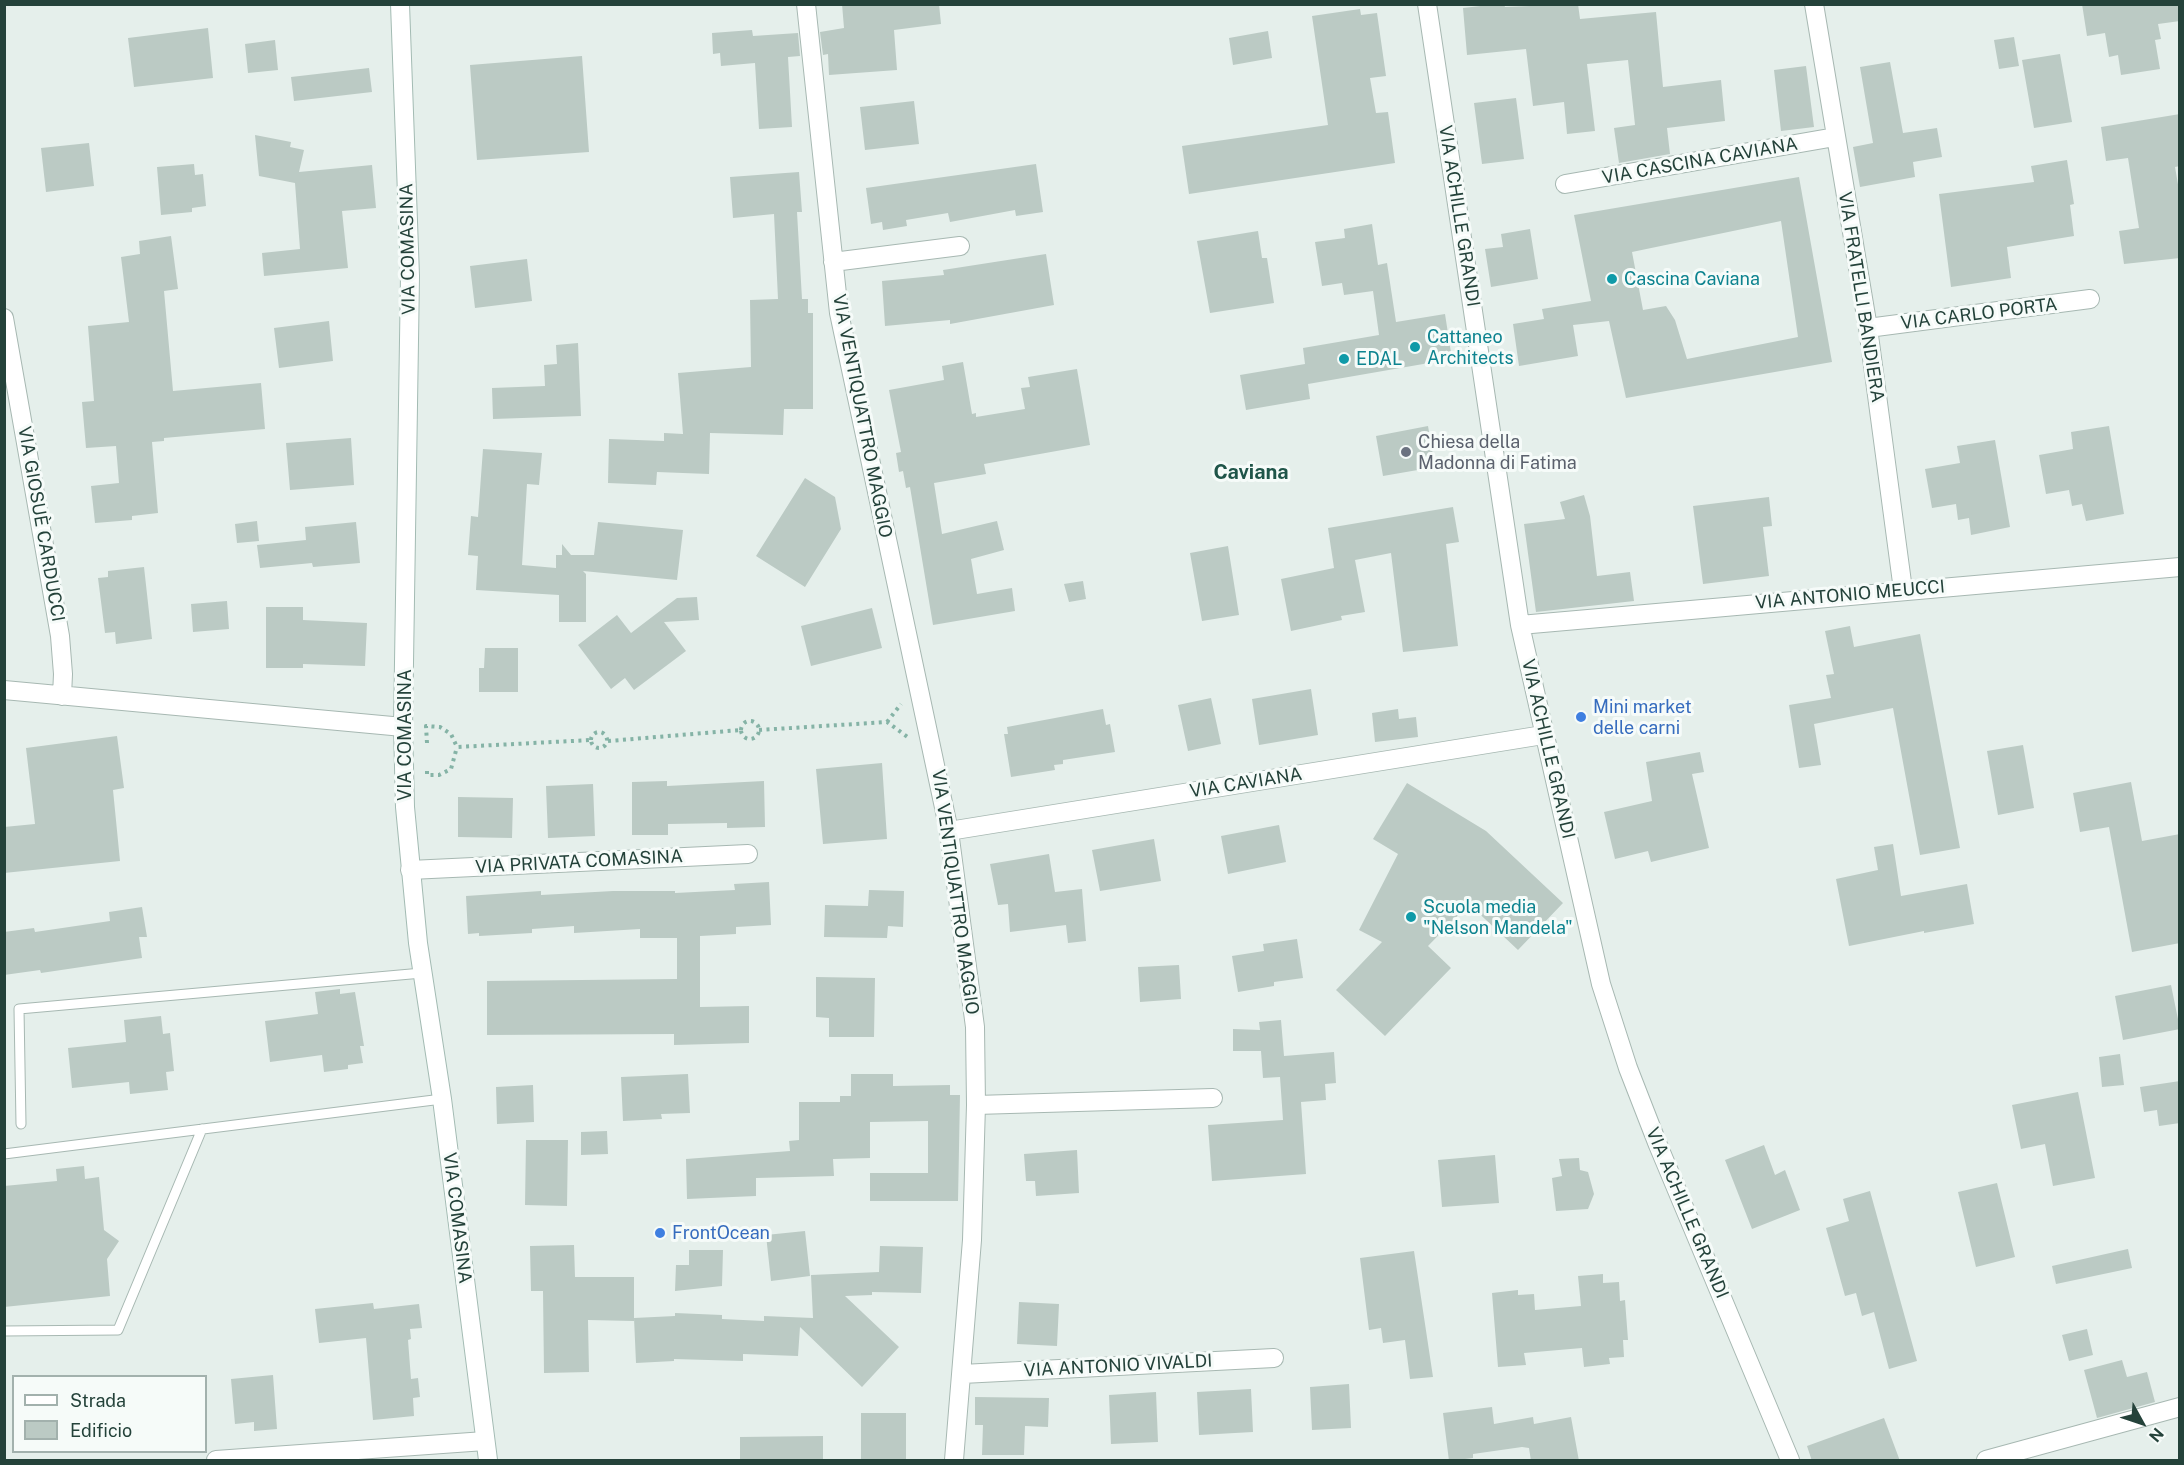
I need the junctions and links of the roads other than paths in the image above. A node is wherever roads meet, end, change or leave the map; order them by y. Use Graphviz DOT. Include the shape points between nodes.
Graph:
graph roads {
  1 [pos="400,4"];
  2 [pos="806,4"];
  3 [pos="1427,4"];
  4 [pos="1814,4"];
  5 [pos="1835,137"];
  6 [pos="1565,184"];
  7 [pos="960,246"];
  8 [pos="833,262"];
  9 [pos="2090,299"];
  10 [pos="4,318"];
  11 [pos="1868,328"];
  12 [pos="2180,567"];
  13 [pos="1903,590"];
  14 [pos="1520,625"];
  15 [pos="4,690"];
  16 [pos="62,696"];
  17 [pos="403,726"];
  18 [pos="1543,735"];
  19 [pos="949,831"];
  20 [pos="748,854"];
  21 [pos="410,870"];
  22 [pos="422,973"];
  23 [pos="1213,1098"];
  24 [pos="442,1099"];
  25 [pos="976,1105"];
  26 [pos="21,1124"];
  27 [pos="202,1129"];
  28 [pos="4,1154"];
  29 [pos="4,1332"];
  30 [pos="1274,1358"];
  31 [pos="962,1374"];
  32 [pos="2180,1407"];
  33 [pos="485,1441"];
  34 [pos="216,1461"];
  35 [pos="488,1461"];
  36 [pos="954,1461"];
  37 [pos="1790,1461"];
  38 [pos="1986,1461"];
  1 -- 17 [label="street, VIA COMASINA" via="410,276"];
  2 -- 8 [label="street, VIA VENTIQUATTRO MAGGIO"];
  3 -- 14 [label="street, VIA ACHILLE GRANDI"];
  4 -- 5 [label="street, VIA FRATELLI BANDIERA"];
  5 -- 6 [label="street, VIA CASCINA CAVIANA"];
  5 -- 11 [label="street, VIA FRATELLI BANDIERA"];
  7 -- 8 [label="street"];
  8 -- 19 [label="street, VIA VENTIQUATTRO MAGGIO" via="853,383"];
  9 -- 11 [label="street, VIA CARLO PORTA"];
  10 -- 16 [label="street, VIA GIOSUÈ CARDUCCI" via="60,636"];
  11 -- 13 [label="street, VIA FRATELLI BANDIERA"];
  12 -- 13 [label="street, VIA ANTONIO MEUCCI"];
  13 -- 14 [label="street, VIA ANTONIO MEUCCI"];
  14 -- 18 [label="street, VIA ACHILLE GRANDI"];
  15 -- 16 [label="street"];
  16 -- 17 [label="street"];
  17 -- 21 [label="street, VIA COMASINA"];
  18 -- 19 [label="street, VIA CAVIANA"];
  18 -- 37 [label="street, VIA ACHILLE GRANDI" via="1601,984 1628,1068"];
  19 -- 25 [label="street, VIA VENTIQUATTRO MAGGIO" via="975,1027"];
  20 -- 21 [label="street, VIA PRIVATA COMASINA"];
  21 -- 22 [label="street, VIA COMASINA"];
  22 -- 24 [label="street, VIA COMASINA"];
  22 -- 26 [label="lane" via="19,1009"];
  23 -- 25 [label="street"];
  24 -- 27 [label="lane"];
  24 -- 33 [label="street, VIA COMASINA"];
  25 -- 31 [label="street, VIA VENTIQUATTRO MAGGIO" via="972,1240"];
  27 -- 28 [label="lane"];
  27 -- 29 [label="lane" via="118,1330"];
  30 -- 31 [label="street, VIA ANTONIO VIVALDI"];
  31 -- 36 [label="street, VIA VENTIQUATTRO MAGGIO"];
  32 -- 38 [label="street"];
  33 -- 34 [label="street"];
  33 -- 35 [label="street, VIA COMASINA"];
}
